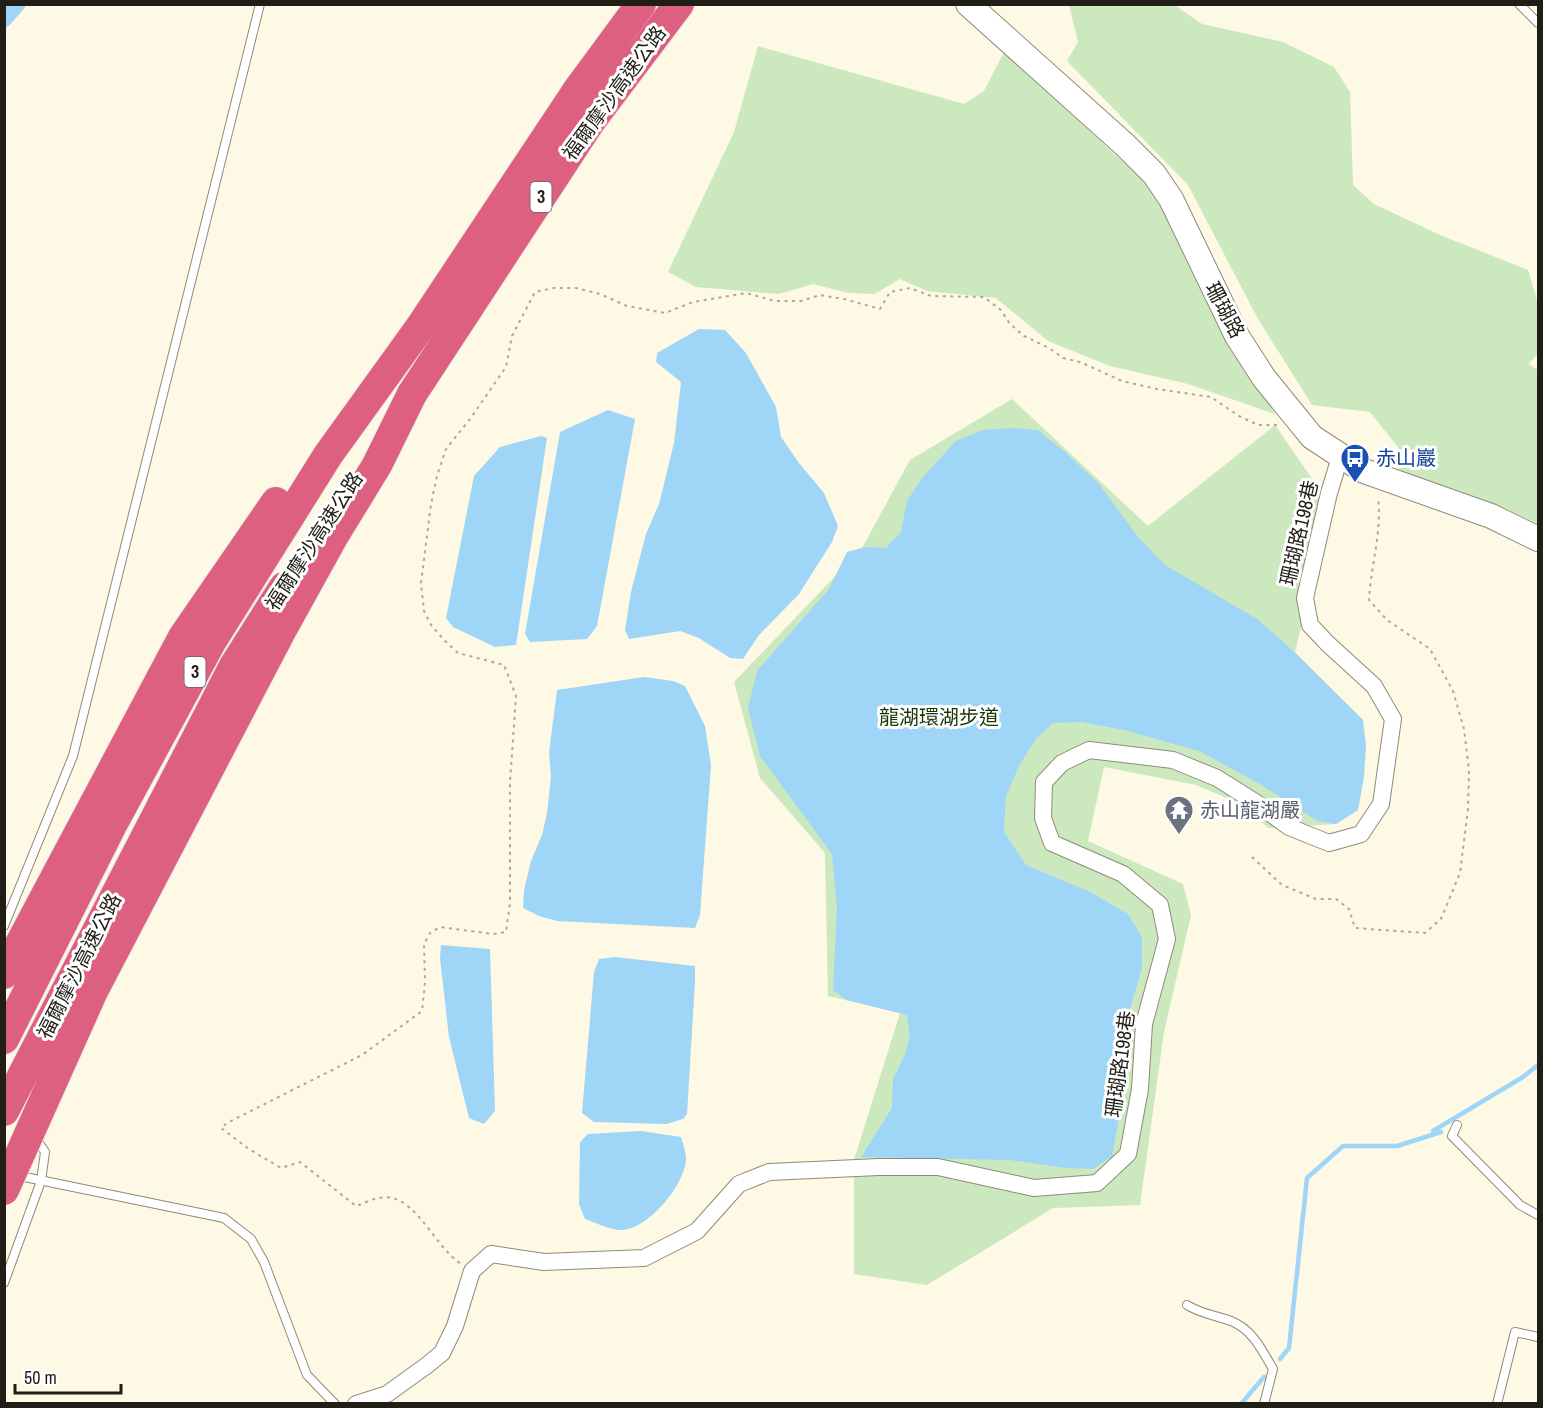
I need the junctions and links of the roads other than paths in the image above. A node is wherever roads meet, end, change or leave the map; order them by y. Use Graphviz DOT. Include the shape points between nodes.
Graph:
graph roads {
  1 [pos="260,4"];
  2 [pos="640,4"];
  3 [pos="679,4"];
  4 [pos="968,4"];
  5 [pos="1518,4"];
  6 [pos="1539,23"];
  7 [pos="421,326"];
  8 [pos="412,394"];
  9 [pos="1340,457"];
  10 [pos="1539,539"];
  11 [pos="4,926"];
  12 [pos="4,974"];
  13 [pos="4,1039"];
  14 [pos="4,1096"];
  15 [pos="16,1116"];
  16 [pos="1457,1125"];
  17 [pos="4,1173"];
  18 [pos="41,1181"];
  19 [pos="4,1190"];
  20 [pos="1539,1215"];
  21 [pos="4,1283"];
  22 [pos="1187,1305"];
  23 [pos="1539,1337"];
  24 [pos="334,1404"];
  25 [pos="356,1404"];
  26 [pos="1264,1404"];
  27 [pos="1497,1404"];
  1 -- 11 [label="lane" via="73,756"];
  2 -- 7 [label="highway, 福爾摩沙高速公路 / 3" via="577,91"];
  3 -- 8 [label="highway, 福爾摩沙高速公路 / 3" via="590,122"];
  4 -- 9 [label="street, 珊瑚路" via="1154,174 1171,199 1259,371 1312,437"];
  5 -- 6 [label="lane"];
  7 -- 12 [label="highway" via="366,370 183,637"];
  7 -- 13 [label="highway, 福爾摩沙高速公路 / 3" via="328,455 211,642 113,823"];
  8 -- 15 [label="highway, 福爾摩沙高速公路 / 3, bridge" via="234,666"];
  8 -- 19 [label="highway, bridge" via="377,465 281,631 93,991"];
  9 -- 10 [label="street, 珊瑚路" via="1376,476 1491,516"];
  9 -- 25 [label="street, 珊瑚路198巷" via="1305,598 1310,625 1374,686 1393,719 1381,804 1361,834 1329,843 1289,827 1217,778 1173,760 1089,750 1062,763 1044,782 1043,818 1052,843 1123,874 1160,905 1167,939 1143,1024 1140,1089 1128,1154 1097,1183 1034,1188 938,1167 769,1172 739,1184 697,1231 644,1258 544,1262 491,1254 472,1271 442,1353 387,1394"];
  14 -- 15 [label="lane"];
  15 -- 18 [label="lane" via="45,1152"];
  16 -- 20 [label="lane" via="1452,1136 1520,1205"];
  17 -- 18 [label="lane"];
  18 -- 21 [label="lane"];
  18 -- 24 [label="lane" via="224,1218 251,1239 264,1262 307,1374"];
  22 -- 26 [label="lane" via="1243,1326 1258,1342 1273,1369"];
  23 -- 27 [label="lane" via="1515,1332"];
}
